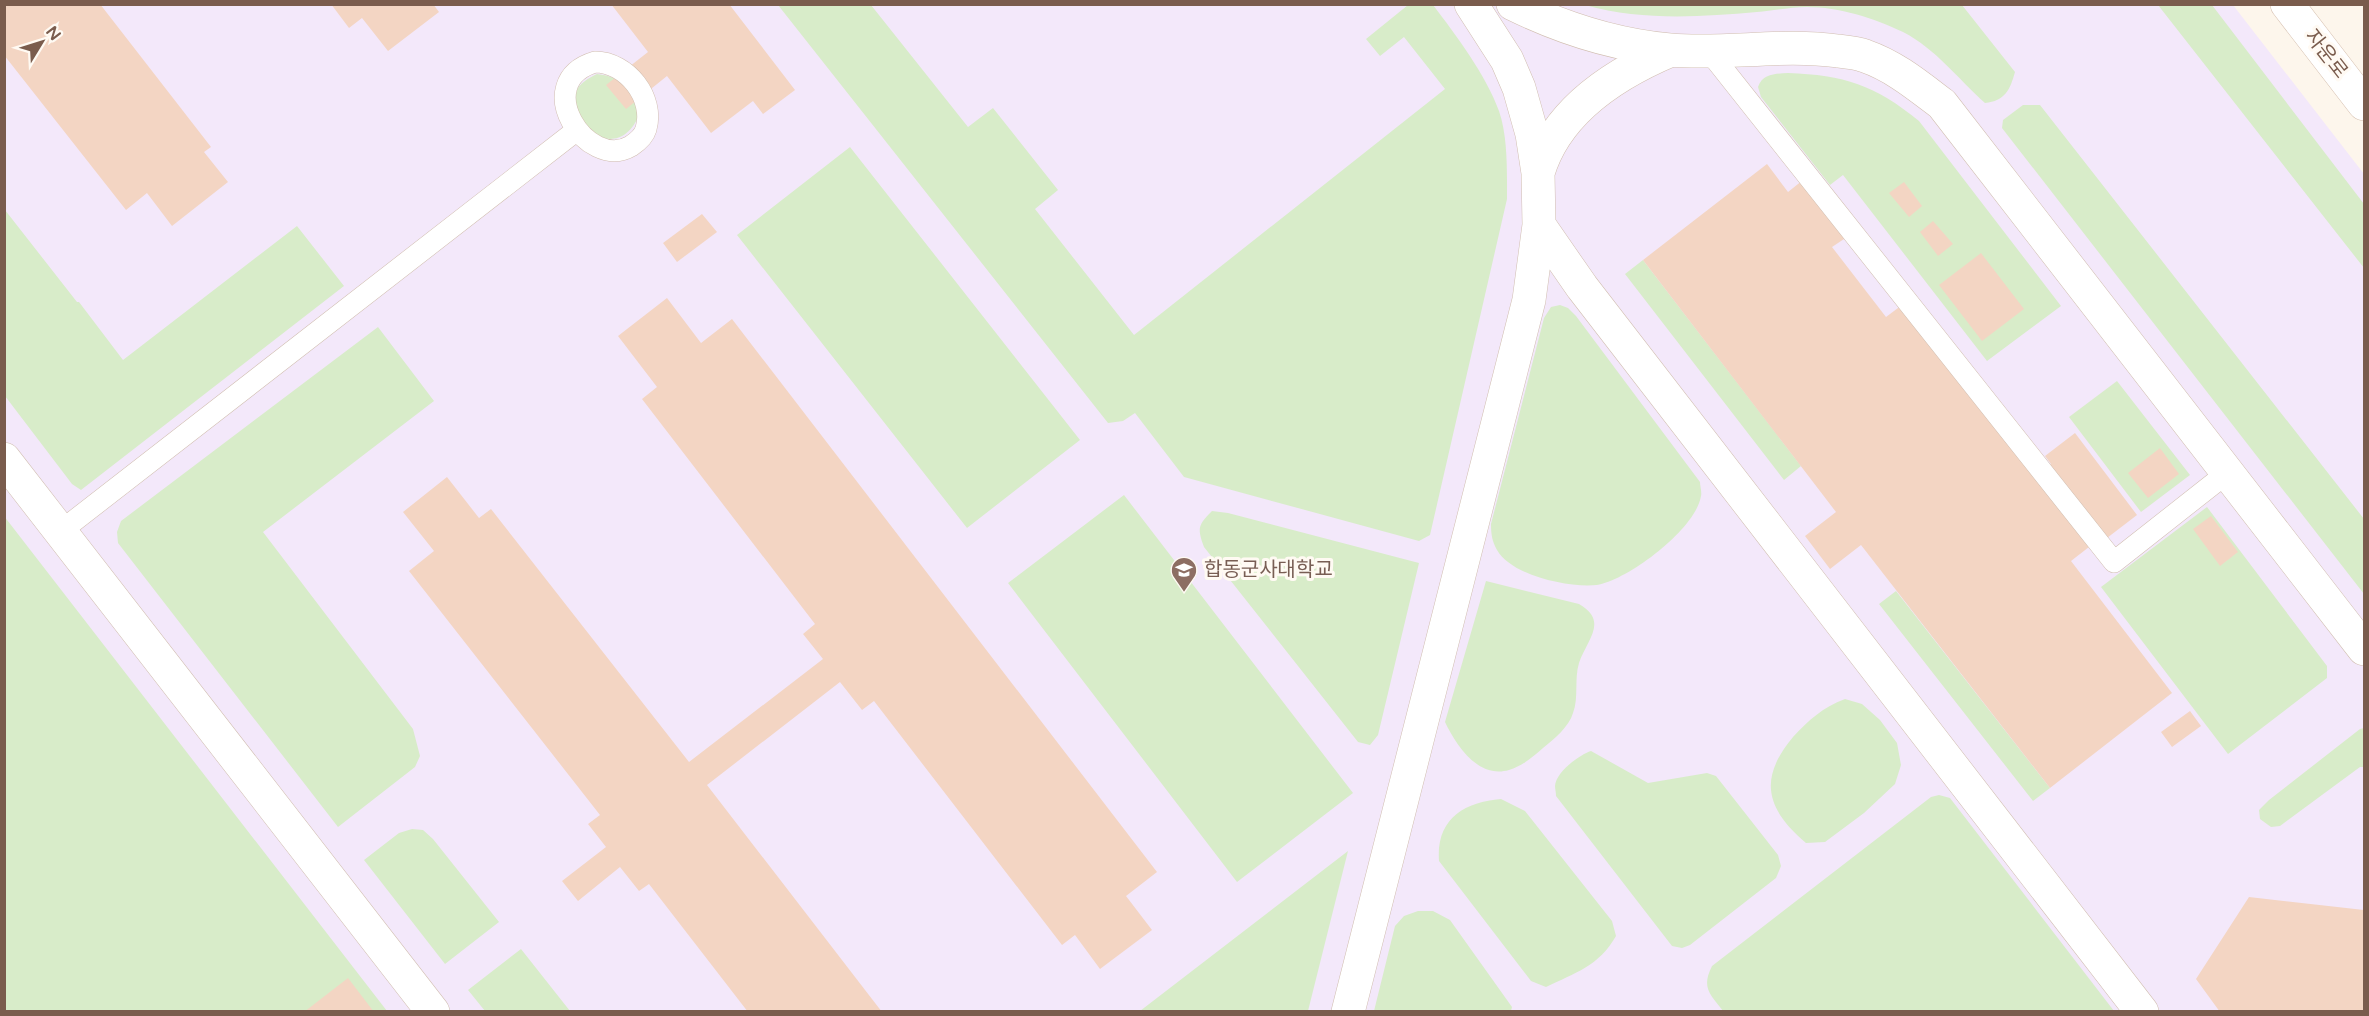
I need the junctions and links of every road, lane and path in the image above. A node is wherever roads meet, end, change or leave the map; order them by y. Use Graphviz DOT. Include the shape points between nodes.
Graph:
graph roads {
  1 [pos="1471,4"];
  2 [pos="1513,4"];
  3 [pos="2287,4"];
  4 [pos="1671,50"];
  5 [pos="1708,50"];
  6 [pos="2364,104"];
  7 [pos="577,130"];
  8 [pos="1538,173"];
  9 [pos="1539,225"];
  10 [pos="1582,287"];
  11 [pos="1529,300"];
  12 [pos="4,459"];
  13 [pos="2228,473"];
  14 [pos="61,531"];
  15 [pos="2364,649"];
  16 [pos="434,1011"];
  17 [pos="1348,1011"];
  18 [pos="2142,1011"];
  1 -- 8 [label="street" via="1507,60 1519,87"];
  2 -- 4 [label="street" via="1609,40"];
  3 -- 6 [label="street, 자운로"];
  4 -- 5 [label="street"];
  4 -- 8 [label="street" via="1618,76 1582,104 1554,136"];
  5 -- 13 [label="street" via="1814,48 1863,55 1901,72 1942,104"];
  5 -- 13 [label="lane" via="2114,562"];
  7 -- 7 [label="lane" via="567,111 565,92 568,82 585,65 612,65 642,92 647,107 645,132 626,149 600,146"];
  7 -- 14 [label="lane"];
  8 -- 9 [label="street"];
  9 -- 10 [label="street"];
  9 -- 11 [label="street"];
  10 -- 11 [label="street" via="1565,274 1553,273 1543,277"];
  10 -- 18 [label="street"];
  11 -- 17 [label="street"];
  12 -- 14 [label="street"];
  13 -- 15 [label="street"];
  14 -- 16 [label="street"];
}
